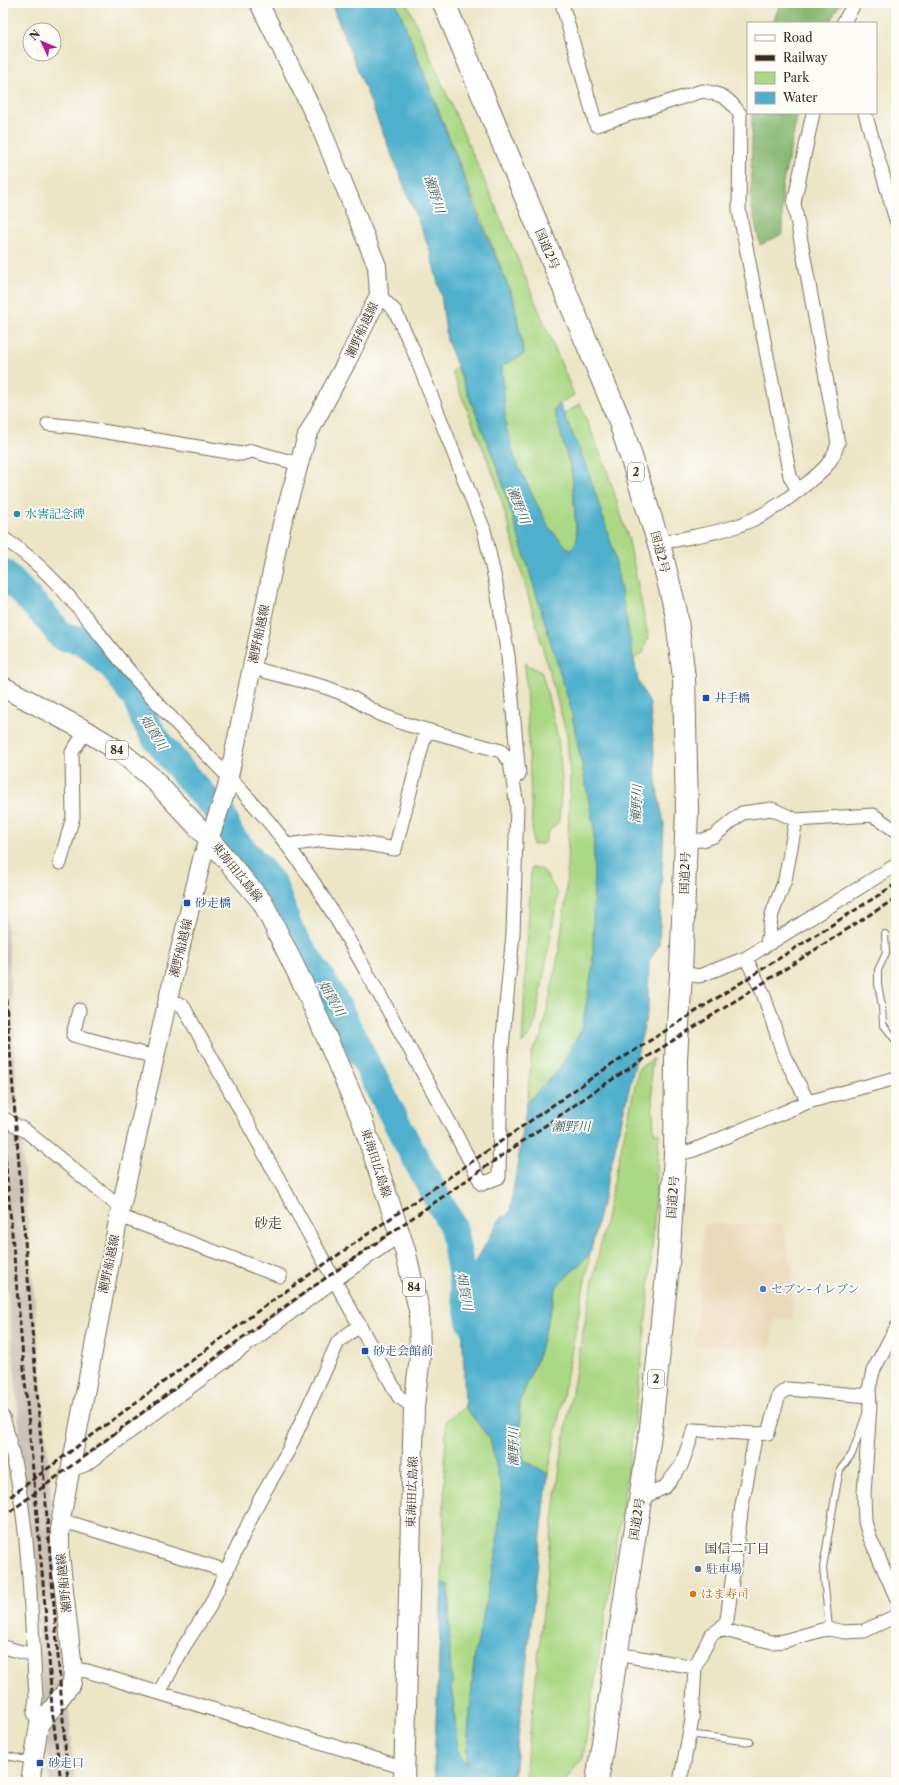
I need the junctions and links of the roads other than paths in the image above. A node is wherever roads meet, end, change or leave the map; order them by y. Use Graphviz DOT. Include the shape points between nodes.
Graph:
graph roads {
  1 [pos="259,3"];
  2 [pos="444,3"];
  3 [pos="562,3"];
  4 [pos="855,3"];
  5 [pos="844,22"];
  6 [pos="813,114"];
  7 [pos="865,114"];
  8 [pos="896,220"];
  9 [pos="379,295"];
  10 [pos="48,424"];
  11 [pos="299,464"];
  12 [pos="798,491"];
  13 [pos="3,538"];
  14 [pos="659,544"];
  15 [pos="252,668"];
  16 [pos="3,687"];
  17 [pos="86,731"];
  18 [pos="426,731"];
  19 [pos="228,784"];
  20 [pos="515,795"];
  21 [pos="796,820"];
  22 [pos="896,831"];
  23 [pos="212,835"];
  24 [pos="686,841"];
  25 [pos="288,845"];
  26 [pos="60,863"];
  27 [pos="896,865"];
  28 [pos="885,934"];
  29 [pos="767,944"];
  30 [pos="746,958"];
  31 [pos="681,973"];
  32 [pos="168,999"];
  33 [pos="79,1010"];
  34 [pos="896,1041"];
  35 [pos="155,1057"];
  36 [pos="896,1078"];
  37 [pos="808,1102"];
  38 [pos="3,1118"];
  39 [pos="675,1155"];
  40 [pos="120,1212"];
  41 [pos="400,1235"];
  42 [pos="280,1276"];
  43 [pos="335,1280"];
  44 [pos="360,1326"];
  45 [pos="896,1328"];
  46 [pos="870,1401"];
  47 [pos="414,1407"];
  48 [pos="3,1417"];
  49 [pos="756,1434"];
  50 [pos="70,1470"];
  51 [pos="640,1499"];
  52 [pos="60,1524"];
  53 [pos="226,1571"];
  54 [pos="896,1597"];
  55 [pos="896,1616"];
  56 [pos="720,1629"];
  57 [pos="829,1629"];
  58 [pos="3,1647"];
  59 [pos="616,1654"];
  60 [pos="33,1655"];
  61 [pos="695,1667"];
  62 [pos="73,1669"];
  63 [pos="159,1693"];
  64 [pos="39,1725"];
  65 [pos="689,1734"];
  66 [pos="750,1742"];
  67 [pos="3,1755"];
  68 [pos="33,1762"];
  69 [pos="404,1775"];
  70 [pos="30,1782"];
  71 [pos="597,1782"];
  72 [pos="680,1782"];
  1 -- 9 [label="main road, 瀬野船越線" via="320,126 376,266"];
  2 -- 14 [label="highway, 国道2号 / 2" via="619,419"];
  3 -- 12 [label="street" via="596,125 702,91 719,94 731,101 740,114 739,210 790,476"];
  4 -- 5 [label="street"];
  6 -- 12 [label="street" via="794,203 838,443 834,457 826,468"];
  7 -- 8 [label="street"];
  9 -- 11 [label="main road, 瀬野船越線" via="348,361 307,436"];
  9 -- 20 [label="street" via="395,311 412,347 484,530 508,656 520,775"];
  10 -- 11 [label="street" via="241,454 252,451"];
  11 -- 15 [label="main road, 瀬野船越線" via="282,524"];
  12 -- 14 [label="street" via="767,513 740,525"];
  13 -- 19 [label="street" via="19,548 47,573 87,616 142,685"];
  14 -- 24 [label="highway, 国道2号 / 2" via="676,612 684,678"];
  15 -- 18 [label="street" via="343,694 379,714"];
  15 -- 19 [label="main road, 瀬野船越線"];
  16 -- 17 [label="main road, 東海田広島線 / 84"];
  17 -- 23 [label="main road, 東海田広島線 / 84" via="122,753 150,776"];
  17 -- 26 [label="street" via="72,752 72,816"];
  18 -- 20 [label="street" via="501,751 510,762"];
  18 -- 25 [label="street" via="395,849 324,840"];
  19 -- 23 [label="main road, 瀬野船越線"];
  19 -- 25 [label="street"];
  20 -- 25 [label="street" via="517,806 513,934 500,1057 499,1177 482,1184 422,1069 355,950"];
  21 -- 22 [label="street" via="873,815"];
  21 -- 24 [label="street" via="772,809 742,813 714,836 703,840"];
  21 -- 29 [label="street" via="785,880 772,914"];
  23 -- 32 [label="main road, 瀬野船越線" via="202,859"];
  23 -- 41 [label="main road, 東海田広島線 / 84" via="263,903 307,992 362,1120"];
  24 -- 31 [label="highway, 国道2号 / 2"];
  27 -- 29 [label="street"];
  28 -- 34 [label="lane" via="886,953 878,970 878,984 883,1024"];
  29 -- 30 [label="street"];
  30 -- 31 [label="street" via="699,976"];
  30 -- 37 [label="street" via="763,993 784,1056"];
  31 -- 39 [label="highway, 国道2号 / 2" via="676,1060"];
  32 -- 35 [label="main road, 瀬野船越線"];
  32 -- 43 [label="street" via="183,1006"];
  33 -- 35 [label="street" via="73,1035"];
  35 -- 40 [label="main road, 瀬野船越線"];
  36 -- 37 [label="street"];
  37 -- 39 [label="street" via="694,1150"];
  38 -- 40 [label="street" via="26,1131"];
  39 -- 51 [label="highway, 国道2号 / 2" via="668,1264 651,1428"];
  40 -- 42 [label="street"];
  40 -- 50 [label="main road, 瀬野船越線"];
  41 -- 43 [label="street"];
  41 -- 47 [label="main road, 東海田広島線 / 84" via="419,1310 420,1356"];
  43 -- 44 [label="street"];
  43 -- 50 [label="street" via="85,1465"];
  44 -- 47 [label="street" via="399,1397"];
  44 -- 53 [label="street" via="338,1342 288,1451 259,1501"];
  45 -- 46 [label="street" via="873,1371 869,1389"];
  46 -- 49 [label="street" via="787,1389 779,1395 768,1433"];
  46 -- 54 [label="street" via="864,1493 865,1522"];
  46 -- 57 [label="lane" via="852,1454 840,1470 837,1485 824,1567"];
  47 -- 69 [label="main road, 東海田広島線 / 84"];
  48 -- 60 [label="street" via="14,1454 24,1518"];
  49 -- 51 [label="street" via="694,1430 681,1466 665,1487"];
  49 -- 56 [label="street" via="742,1505 727,1620"];
  50 -- 52 [label="main road, 瀬野船越線"];
  51 -- 59 [label="highway, 国道2号 / 2"];
  52 -- 53 [label="street" via="74,1524"];
  52 -- 62 [label="main road, 瀬野船越線" via="60,1555"];
  53 -- 63 [label="street" via="210,1606 183,1648"];
  55 -- 57 [label="street" via="864,1631 845,1632"];
  56 -- 57 [label="street" via="772,1642"];
  56 -- 61 [label="street" via="711,1635"];
  58 -- 60 [label="street"];
  59 -- 61 [label="street"];
  59 -- 71 [label="highway, 国道2号 / 2"];
  60 -- 64 [label="street" via="36,1697 34,1713"];
  61 -- 65 [label="street"];
  62 -- 63 [label="street"];
  62 -- 64 [label="main road, 瀬野船越線" via="72,1683"];
  63 -- 69 [label="street"];
  64 -- 68 [label="main road, 瀬野船越線"];
  65 -- 66 [label="lane"];
  65 -- 72 [label="street"];
  67 -- 68 [label="lane"];
  68 -- 70 [label="main road, 瀬野船越線"];
}
